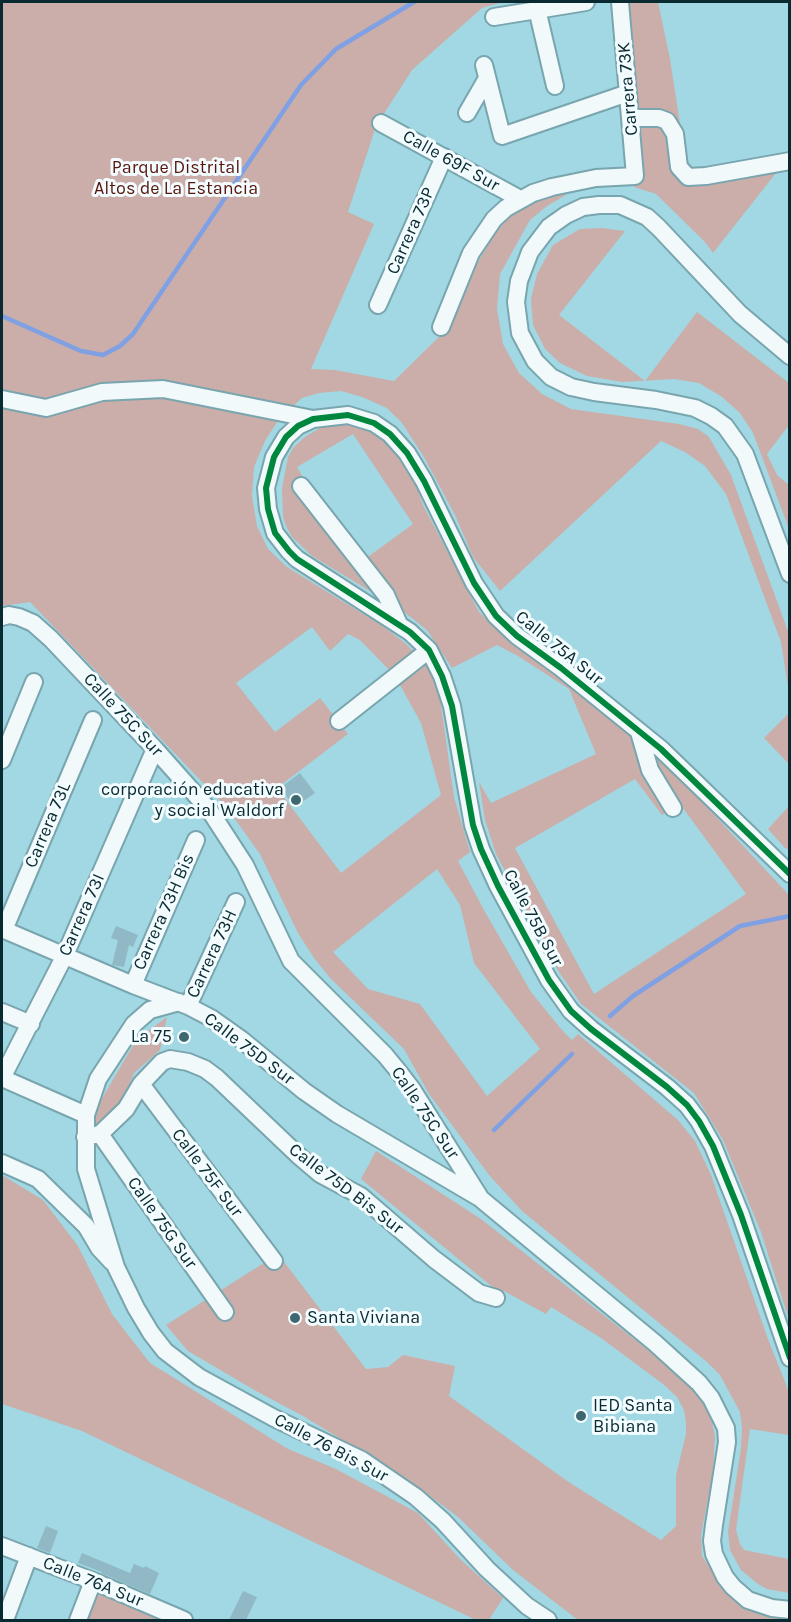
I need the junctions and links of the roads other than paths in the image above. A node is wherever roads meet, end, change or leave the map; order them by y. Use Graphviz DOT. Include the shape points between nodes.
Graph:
graph roads {
  1 [pos="586,2"];
  2 [pos="620,2"];
  3 [pos="537,9"];
  4 [pos="494,17"];
  5 [pos="555,86"];
  6 [pos="628,93"];
  7 [pos="467,113"];
  8 [pos="630,118"];
  9 [pos="381,123"];
  10 [pos="444,157"];
  11 [pos="789,161"];
  12 [pos="596,178"];
  13 [pos="520,200"];
  14 [pos="599,205"];
  15 [pos="378,305"];
  16 [pos="441,327"];
  17 [pos="789,356"];
  18 [pos="2,399"];
  19 [pos="313,419"];
  20 [pos="301,486"];
  21 [pos="789,574"];
  22 [pos="2,617"];
  23 [pos="399,624"];
  24 [pos="429,650"];
  25 [pos="34,682"];
  26 [pos="93,720"];
  27 [pos="339,721"];
  28 [pos="639,732"];
  29 [pos="155,749"];
  30 [pos="2,760"];
  31 [pos="673,808"];
  32 [pos="196,840"];
  33 [pos="773,858"];
  34 [pos="789,866"];
  35 [pos="789,874"];
  36 [pos="236,902"];
  37 [pos="3,929"];
  38 [pos="65,955"];
  39 [pos="133,985"];
  40 [pos="184,1004"];
  41 [pos="2,1012"];
  42 [pos="31,1024"];
  43 [pos="2,1078"];
  44 [pos="141,1084"];
  45 [pos="86,1115"];
  46 [pos="92,1135"];
  47 [pos="2,1163"];
  48 [pos="481,1199"];
  49 [pos="274,1261"];
  50 [pos="116,1267"];
  51 [pos="496,1298"];
  52 [pos="225,1312"];
  53 [pos="789,1358"];
  54 [pos="2,1546"];
  55 [pos="29,1556"];
  56 [pos="93,1581"];
  57 [pos="789,1610"];
  58 [pos="5,1620"];
  59 [pos="78,1620"];
  60 [pos="184,1620"];
  61 [pos="548,1620"];
  1 -- 3 [label="street"];
  2 -- 6 [label="street, Carrera 73K"];
  3 -- 4 [label="street"];
  3 -- 5 [label="street"];
  6 -- 7 [label="street" via="502,136 485,72"];
  6 -- 8 [label="street, Carrera 73K"];
  8 -- 11 [label="street" via="668,121 675,134 679,167 688,177"];
  8 -- 12 [label="street, Carrera 73K" via="634,176"];
  9 -- 10 [label="street, Calle 69F Sur"];
  10 -- 13 [label="street, Calle 69F Sur"];
  10 -- 15 [label="street, Carrera 73P"];
  12 -- 13 [label="street" via="552,187"];
  12 -- 14 [label="street"];
  13 -- 16 [label="street" via="494,219 481,236"];
  14 -- 17 [label="street" via="620,205 647,217 740,314"];
  14 -- 21 [label="street" via="566,215 549,227 530,252 516,302 524,344 551,377 571,387 695,408 725,426 744,454"];
  18 -- 19 [label="street" via="46,408 102,392 163,389"];
  19 -- 23 [label="street, Calle 75B Sur" via="298,426 280,445 268,477 267,498 275,533 289,552 307,566"];
  19 -- 28 [label="street, Calle 75A Sur" via="348,415 374,423 399,441 424,481 474,583 496,616"];
  20 -- 23 [label="street" via="386,594"];
  22 -- 29 [label="street, Calle 75C Sur" via="9,615 33,623"];
  23 -- 24 [label="street, Calle 75B Sur"];
  24 -- 27 [label="street"];
  24 -- 53 [label="street, Calle 75B Sur" via="450,699 473,825 498,886 549,980 571,1011 687,1105 699,1121 741,1215"];
  25 -- 30 [label="street"];
  26 -- 37 [label="street, Carrera 73L"];
  28 -- 31 [label="street" via="650,771"];
  28 -- 33 [label="street, Calle 75A Sur"];
  29 -- 38 [label="street, Carrera 73I"];
  29 -- 48 [label="street, Calle 75C Sur" via="227,836 291,961 399,1072"];
  32 -- 39 [label="street, Carrera 73H Bis"];
  33 -- 34 [label="street, Calle 75A Sur"];
  33 -- 35 [label="street, Calle 75A Sur"];
  36 -- 40 [label="street, Carrera 73H"];
  37 -- 38 [label="street, Calle 75D Sur"];
  38 -- 39 [label="street, Calle 75D Sur"];
  38 -- 42 [label="street, Carrera 73I"];
  39 -- 40 [label="street, Calle 75D Sur"];
  40 -- 45 [label="street" via="150,1010 134,1024 98,1079"];
  40 -- 48 [label="street, Calle 75D Sur" via="227,1028 337,1114"];
  41 -- 42 [label="street"];
  42 -- 43 [label="street, Carrera 73I"];
  43 -- 45 [label="street"];
  44 -- 46 [label="street" via="126,1109"];
  44 -- 49 [label="street, Calle 75F Sur"];
  44 -- 51 [label="street, Calle 75D Bis Sur" via="170,1059 196,1066 217,1078 320,1174 361,1196 479,1293"];
  45 -- 46 [label="street"];
  46 -- 50 [label="street" via="86,1169"];
  46 -- 52 [label="street, Calle 75G Sur"];
  47 -- 50 [label="street" via="38,1179 86,1226"];
  48 -- 57 [label="street, Calle 75C Sur" via="663,1350 711,1398 726,1428 727,1442 712,1541 714,1554 725,1577 748,1600"];
  50 -- 61 [label="street, Calle 76 Bis Sur" via="136,1308 165,1351 199,1377 362,1461 416,1497 526,1606"];
  54 -- 55 [label="street, Calle 76A Sur"];
  55 -- 56 [label="street, Calle 76A Sur"];
  55 -- 58 [label="street"];
  56 -- 59 [label="street"];
  56 -- 60 [label="street, Calle 76A Sur"];
}
